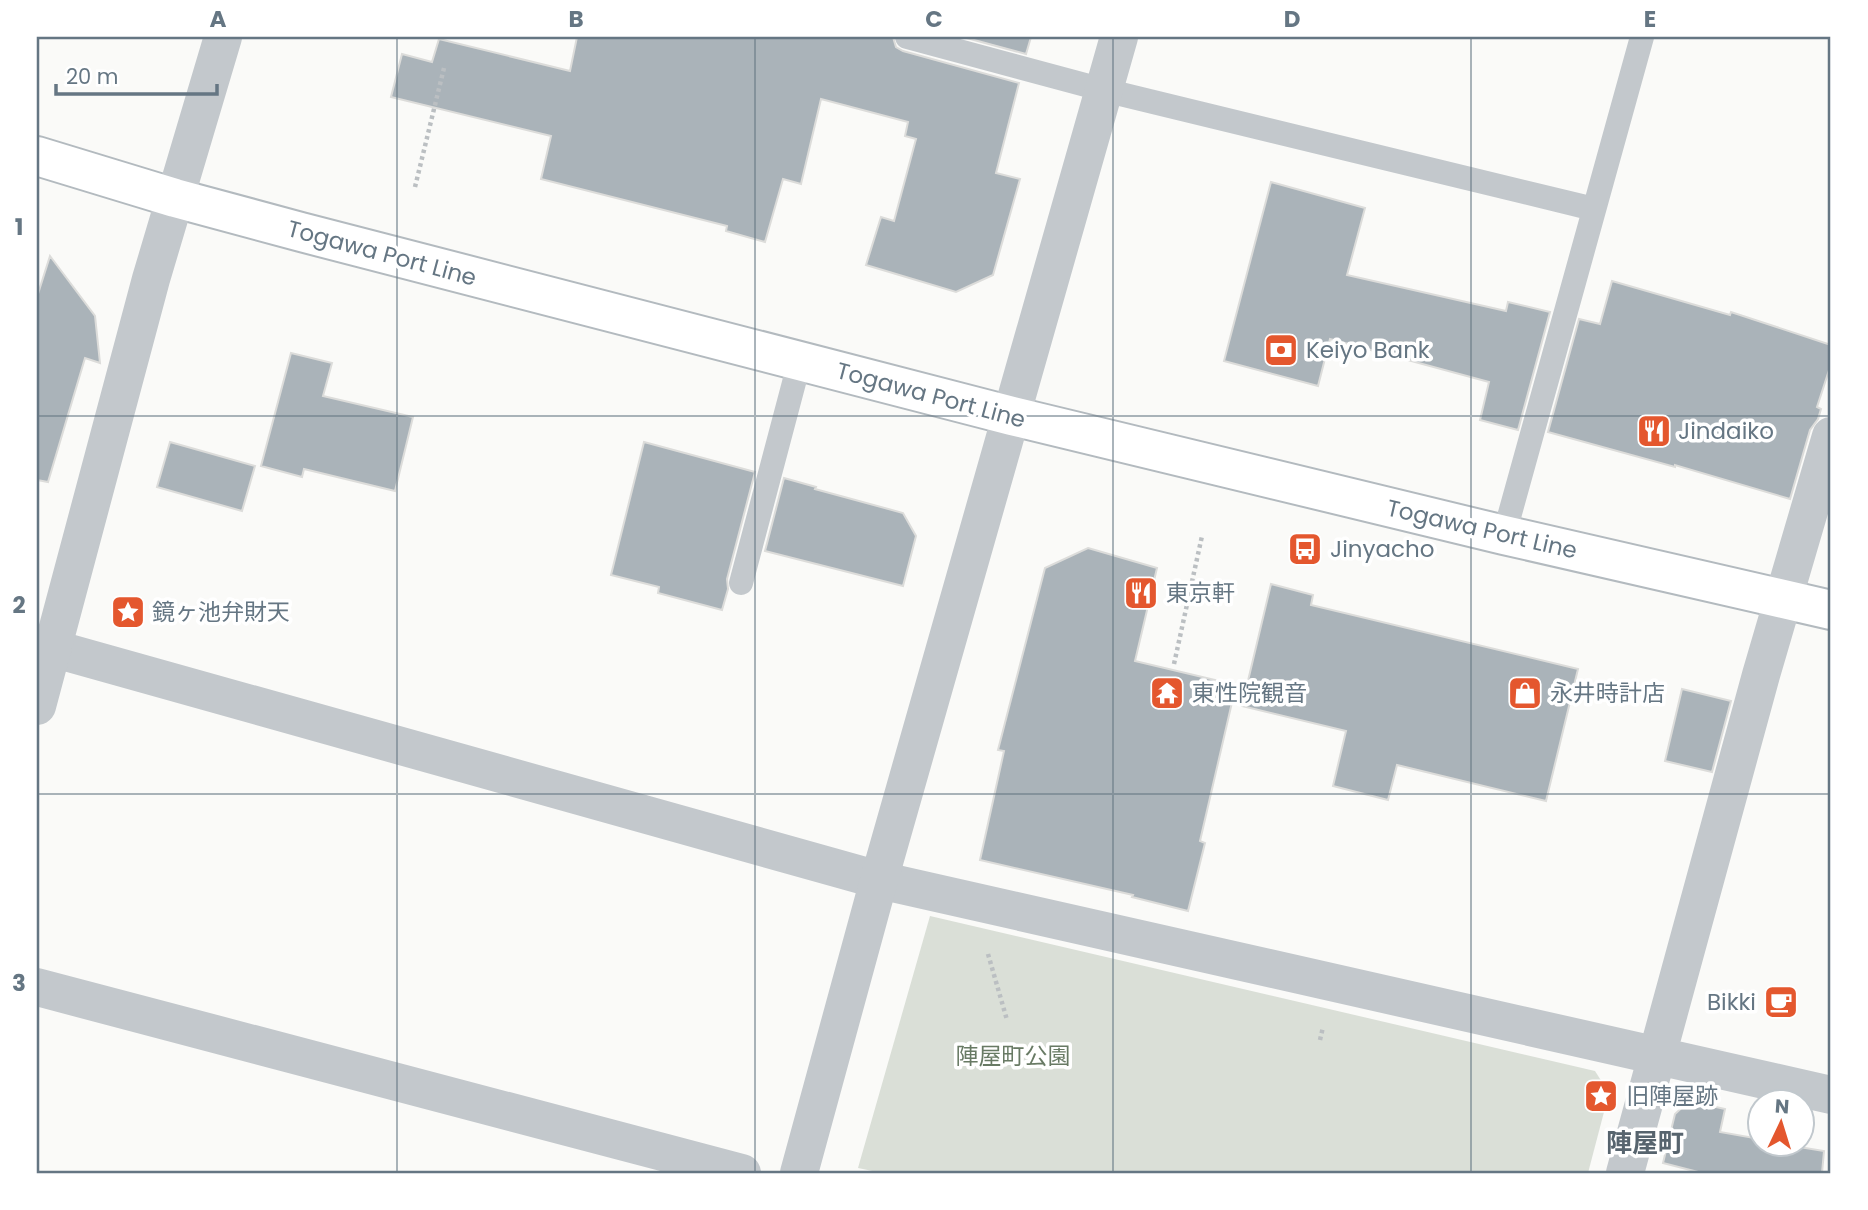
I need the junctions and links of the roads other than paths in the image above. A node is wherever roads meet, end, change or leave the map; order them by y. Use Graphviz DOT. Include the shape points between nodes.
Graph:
graph roads {
  1 [pos="223,37"];
  2 [pos="907,37"];
  3 [pos="1119,37"];
  4 [pos="1642,37"];
  5 [pos="1104,90"];
  6 [pos="37,156"];
  7 [pos="175,198"];
  8 [pos="1594,209"];
  9 [pos="800,360"];
  10 [pos="1012,416"];
  11 [pos="1831,436"];
  12 [pos="1504,535"];
  13 [pos="741,583"];
  14 [pos="1782,600"];
  15 [pos="1831,610"];
  16 [pos="45,646"];
  17 [pos="37,706"];
  18 [pos="880,880"];
  19 [pos="37,987"];
  20 [pos="1657,1055"];
  21 [pos="1831,1095"];
  22 [pos="742,1173"];
  23 [pos="799,1173"];
  24 [pos="1625,1173"];
  1 -- 7 [label="street"];
  2 -- 5 [label="lane"];
  3 -- 5 [label="street"];
  4 -- 8 [label="lane"];
  5 -- 8 [label="lane"];
  5 -- 10 [label="street"];
  6 -- 7 [label="main road, Togawa Port Line"];
  7 -- 9 [label="main road, Togawa Port Line"];
  7 -- 16 [label="street"];
  8 -- 12 [label="lane"];
  9 -- 10 [label="main road, Togawa Port Line"];
  9 -- 13 [label="lane"];
  10 -- 12 [label="main road, Togawa Port Line"];
  10 -- 18 [label="street"];
  11 -- 14 [label="street"];
  12 -- 14 [label="main road, Togawa Port Line"];
  14 -- 15 [label="main road, Togawa Port Line"];
  14 -- 20 [label="street"];
  16 -- 17 [label="street"];
  16 -- 18 [label="street"];
  18 -- 20 [label="street"];
  18 -- 23 [label="street"];
  19 -- 22 [label="street"];
  20 -- 21 [label="street"];
  20 -- 24 [label="street"];
}
